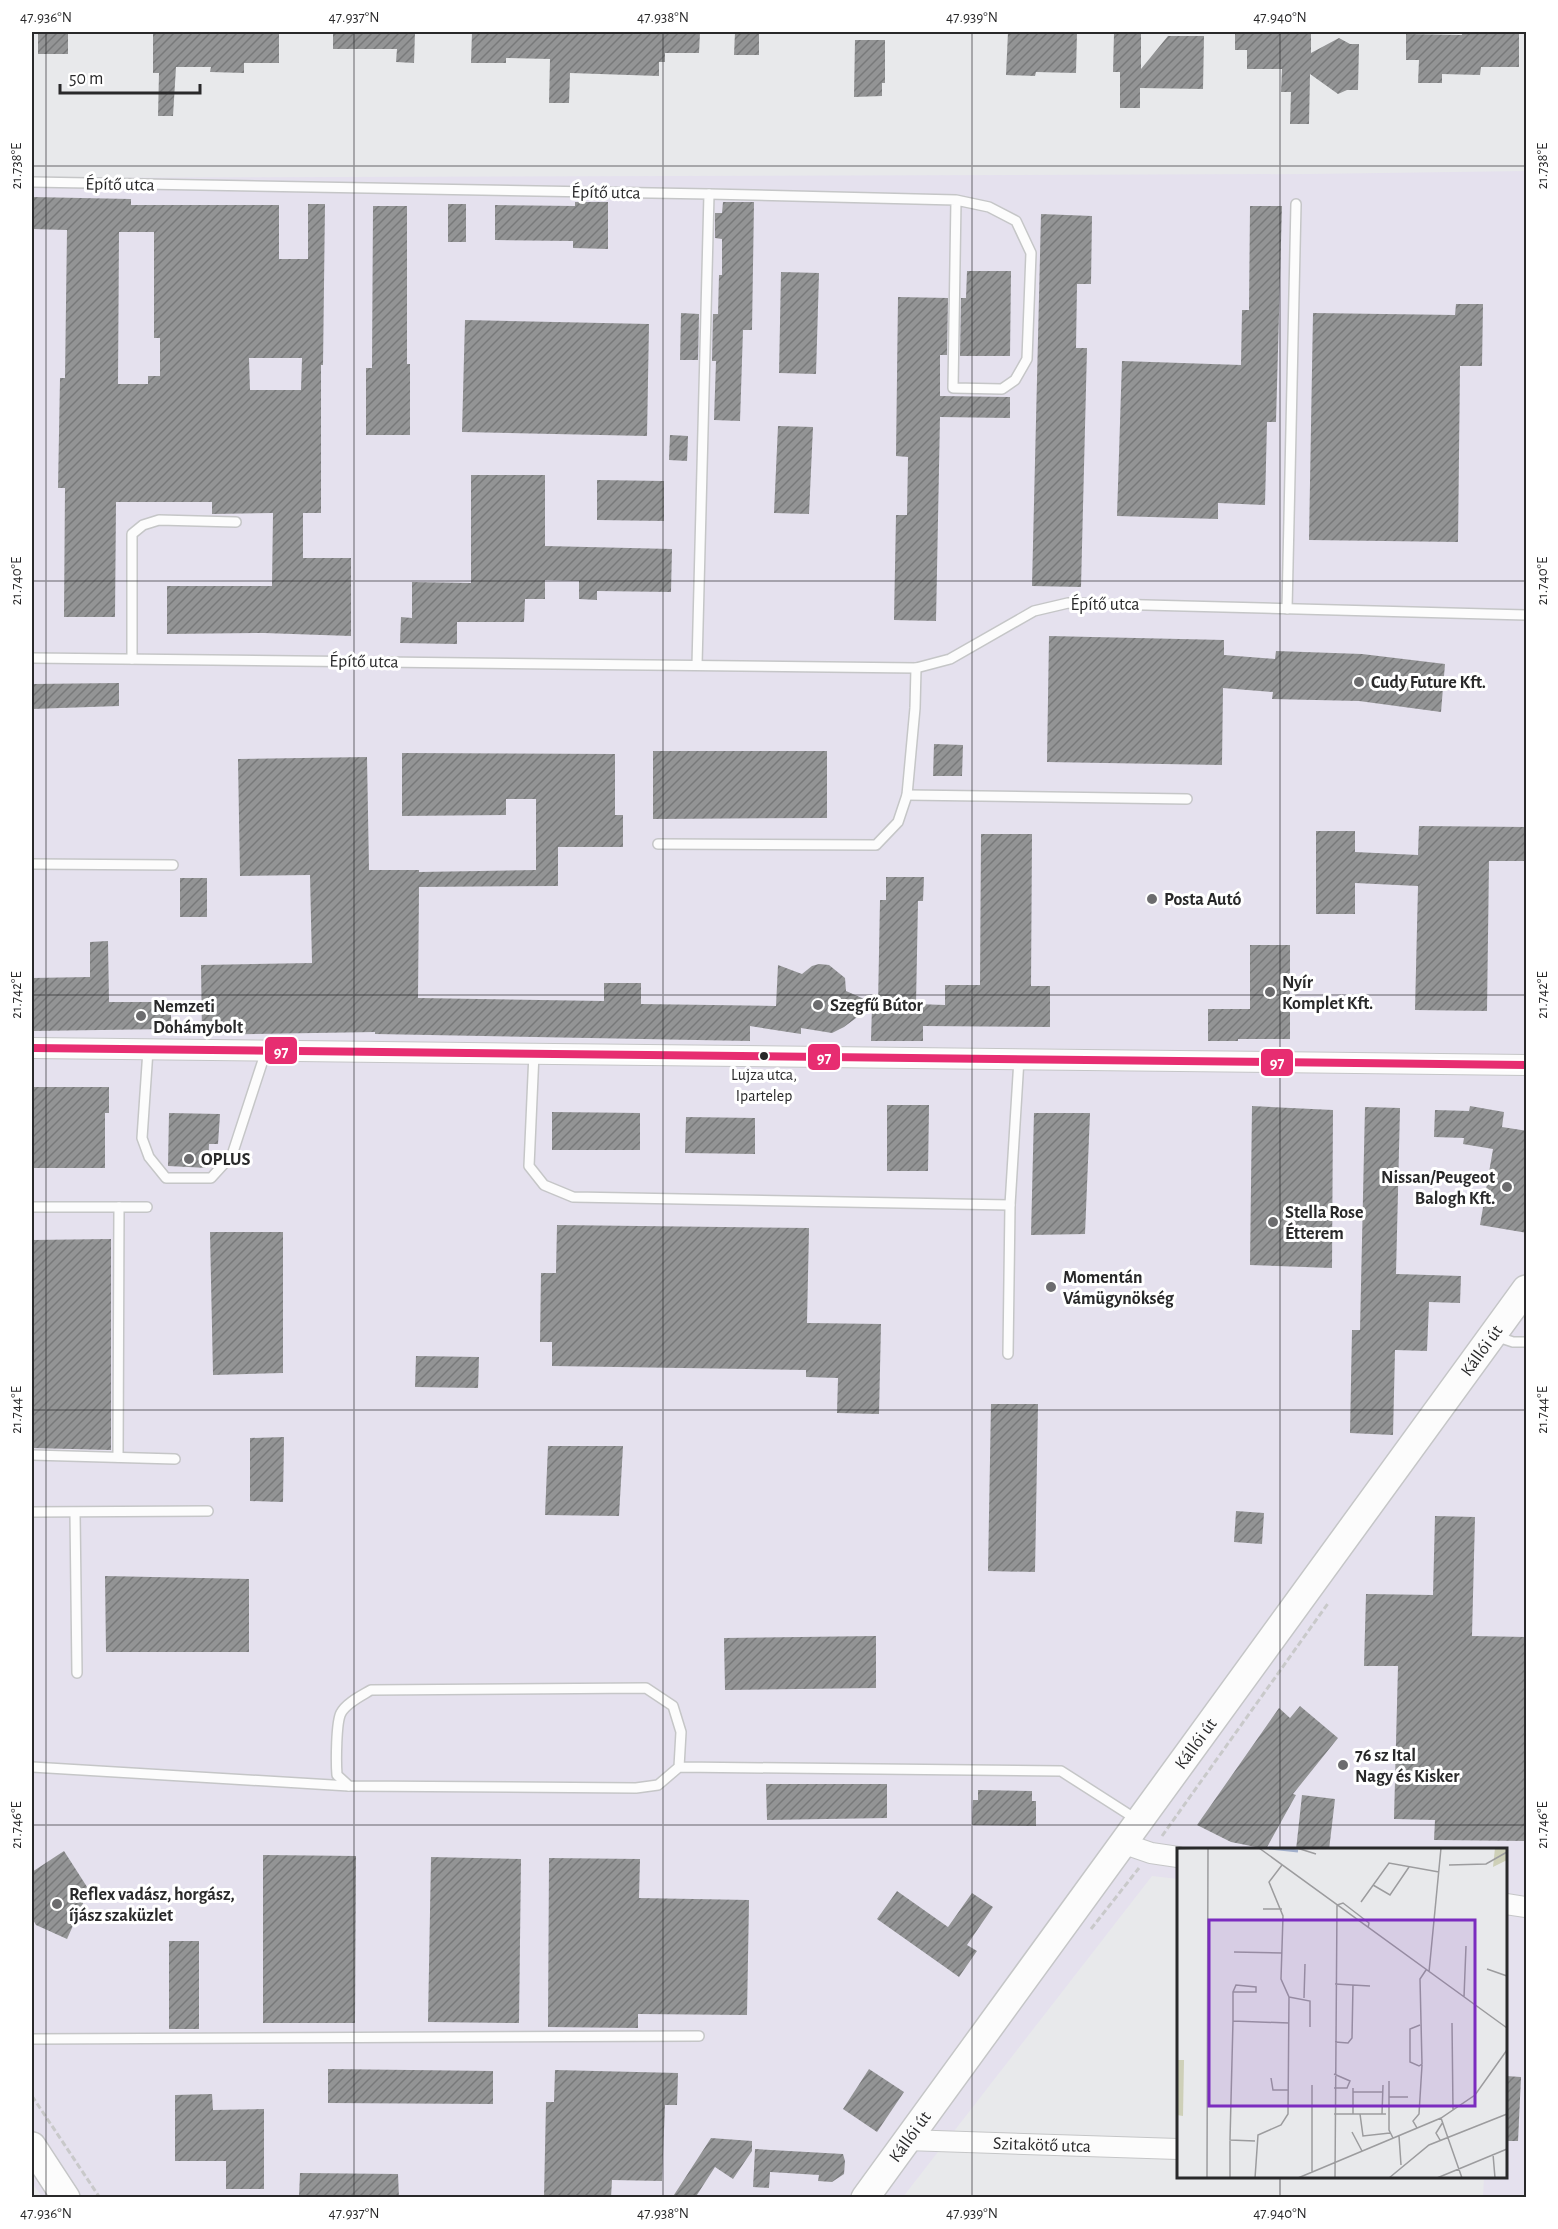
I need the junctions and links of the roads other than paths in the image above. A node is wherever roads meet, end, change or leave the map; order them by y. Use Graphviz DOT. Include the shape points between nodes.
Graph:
graph roads {
  1 [pos="32,182"];
  2 [pos="709,194"];
  3 [pos="956,200"];
  4 [pos="1296,204"];
  5 [pos="236,522"];
  6 [pos="1287,609"];
  7 [pos="1527,615"];
  8 [pos="32,658"];
  9 [pos="132,659"];
  10 [pos="697,665"];
  11 [pos="916,668"];
  12 [pos="907,795"];
  13 [pos="1187,799"];
  14 [pos="658,844"];
  15 [pos="32,864"];
  16 [pos="173,865"];
  17 [pos="32,1048"];
  18 [pos="148,1050"];
  19 [pos="266,1051"];
  20 [pos="534,1053"];
  21 [pos="1019,1059"];
  22 [pos="1527,1065"];
  23 [pos="1010,1205"];
  24 [pos="32,1207"];
  25 [pos="119,1207"];
  26 [pos="147,1207"];
  27 [pos="1527,1289"];
  28 [pos="1493,1335"];
  29 [pos="1526,1343"];
  30 [pos="1008,1354"];
  31 [pos="32,1455"];
  32 [pos="117,1457"];
  33 [pos="175,1459"];
  34 [pos="208,1511"];
  35 [pos="32,1512"];
  36 [pos="75,1513"];
  37 [pos="77,1673"];
  38 [pos="32,1767"];
  39 [pos="679,1767"];
  40 [pos="349,1786"];
  41 [pos="1138,1820"];
  42 [pos="1122,1843"];
  43 [pos="1177,1857"];
  44 [pos="1507,1904"];
  45 [pos="1527,1907"];
  46 [pos="699,2036"];
  47 [pos="32,2039"];
  48 [pos="906,2140"];
  49 [pos="32,2146"];
  50 [pos="1177,2149"];
  51 [pos="66,2198"];
  52 [pos="864,2198"];
  1 -- 2 [label="lane, Építő utca"];
  2 -- 3 [label="lane, Építő utca"];
  2 -- 10 [label="lane"];
  3 -- 3 [label="lane, Építő utca" via="990,207 1016,221 1030,253 1027,359 1015,380 1002,389 953,388"];
  4 -- 6 [label="lane"];
  5 -- 9 [label="lane" via="159,520 132,534"];
  6 -- 7 [label="lane, Építő utca"];
  6 -- 11 [label="lane, Építő utca" via="1068,603 1034,611 950,659"];
  8 -- 9 [label="lane, Építő utca"];
  9 -- 10 [label="lane, Építő utca"];
  10 -- 11 [label="lane, Építő utca"];
  11 -- 12 [label="lane"];
  12 -- 13 [label="lane"];
  12 -- 14 [label="lane" via="898,822 876,846"];
  15 -- 16 [label="lane"];
  17 -- 18 [label="street"];
  18 -- 19 [label="street"];
  18 -- 19 [label="lane" via="142,1138 149,1157 166,1178 211,1178 232,1155"];
  19 -- 20 [label="street"];
  20 -- 21 [label="street"];
  20 -- 23 [label="lane" via="530,1166 544,1185 573,1197"];
  21 -- 22 [label="street"];
  21 -- 23 [label="lane"];
  23 -- 30 [label="lane"];
  24 -- 25 [label="lane"];
  25 -- 26 [label="lane"];
  25 -- 32 [label="lane"];
  27 -- 28 [label="main road, Kállói út"];
  28 -- 29 [label="lane"];
  28 -- 41 [label="main road, Kállói út"];
  31 -- 32 [label="lane"];
  32 -- 33 [label="lane"];
  34 -- 36 [label="lane"];
  35 -- 36 [label="lane"];
  36 -- 37 [label="lane"];
  38 -- 40 [label="lane"];
  39 -- 40 [label="lane" via="658,1785 636,1788"];
  39 -- 40 [label="lane" via="681,1732 673,1706 646,1688 370,1690 341,1714 337,1775"];
  39 -- 41 [label="lane" via="1061,1772"];
  41 -- 42 [label="main road, Kállói út"];
  42 -- 43 [label="street"];
  42 -- 48 [label="main road, Kállói út"];
  44 -- 45 [label="street"];
  46 -- 47 [label="lane"];
  48 -- 50 [label="street, Szitakötő utca"];
  48 -- 52 [label="main road, Kállói út"];
  49 -- 51 [label="main road"];
}
